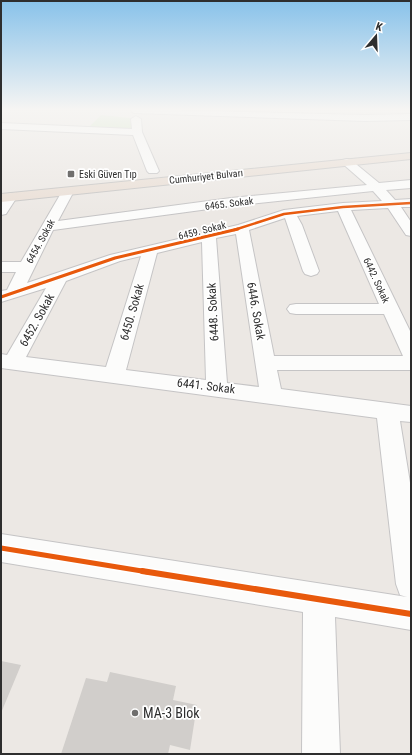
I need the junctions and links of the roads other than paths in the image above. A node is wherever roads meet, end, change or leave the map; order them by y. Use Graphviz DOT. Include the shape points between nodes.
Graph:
graph roads {
  1 [pos="142,144"];
  2 [pos="411,148"];
  3 [pos="411,156"];
  4 [pos="348,162"];
  5 [pos="153,171"];
  6 [pos="411,184"];
  7 [pos="1,186"];
  8 [pos="378,187"];
  9 [pos="68,191"];
  10 [pos="6,197"];
  11 [pos="411,203"];
  12 [pos="393,204"];
  13 [pos="343,206"];
  14 [pos="1,212"];
  15 [pos="289,214"];
  16 [pos="47,227"];
  17 [pos="242,228"];
  18 [pos="411,232"];
  19 [pos="209,236"];
  20 [pos="150,250"];
  21 [pos="1,267"];
  22 [pos="26,267"];
  23 [pos="311,270"];
  24 [pos="60,278"];
  25 [pos="8,294"];
  26 [pos="296,309"];
  27 [pos="390,309"];
  28 [pos="411,353"];
  29 [pos="7,361"];
  30 [pos="266,363"];
  31 [pos="411,363"];
  32 [pos="114,374"];
  33 [pos="218,388"];
  34 [pos="271,395"];
  35 [pos="399,412"];
  36 [pos="1,548"];
  37 [pos="411,584"];
  38 [pos="319,599"];
  39 [pos="411,614"];
  40 [pos="321,754"];
  1 -- 5 [label="street"];
  2 -- 5 [label="highway, Cumhuriyet Bulvarı"];
  3 -- 4 [label="highway, Cumhuriyet Bulvarı"];
  4 -- 8 [label="street"];
  4 -- 9 [label="highway, Cumhuriyet Bulvarı"];
  5 -- 7 [label="highway, Cumhuriyet Bulvarı"];
  6 -- 8 [label="street, 6465. Sokak"];
  8 -- 12 [label="street"];
  8 -- 16 [label="street, 6465. Sokak" via="224,203"];
  9 -- 10 [label="highway, Cumhuriyet Bulvarı"];
  9 -- 16 [label="street, 6454. Sokak"];
  10 -- 14 [label="street"];
  11 -- 12 [label="street, 6459. Sokak"];
  12 -- 13 [label="street, 6459. Sokak"];
  12 -- 18 [label="street"];
  13 -- 15 [label="street, 6459. Sokak"];
  13 -- 27 [label="street, 6442. Sokak"];
  15 -- 17 [label="street, 6459. Sokak"];
  15 -- 23 [label="street"];
  16 -- 22 [label="street, 6454. Sokak"];
  17 -- 19 [label="street, 6459. Sokak"];
  17 -- 30 [label="street, 6446. Sokak"];
  19 -- 20 [label="street, 6459. Sokak"];
  19 -- 33 [label="street, 6448. Sokak"];
  20 -- 24 [label="street, 6459. Sokak" via="115,258"];
  20 -- 32 [label="street, 6450. Sokak"];
  21 -- 22 [label="street"];
  22 -- 25 [label="street, 6454. Sokak"];
  24 -- 25 [label="street, 6459. Sokak"];
  24 -- 29 [label="street, 6452. Sokak"];
  26 -- 27 [label="street"];
  27 -- 28 [label="street, 6442. Sokak"];
  29 -- 32 [label="street, 6441. Sokak"];
  30 -- 31 [label="street"];
  30 -- 34 [label="street, 6446. Sokak"];
  32 -- 33 [label="street, 6441. Sokak"];
  33 -- 34 [label="street, 6441. Sokak"];
  34 -- 35 [label="street, 6441. Sokak"];
  35 -- 37 [label="street"];
  36 -- 38 [label="street"];
  38 -- 39 [label="street"];
  38 -- 40 [label="street"];
}
